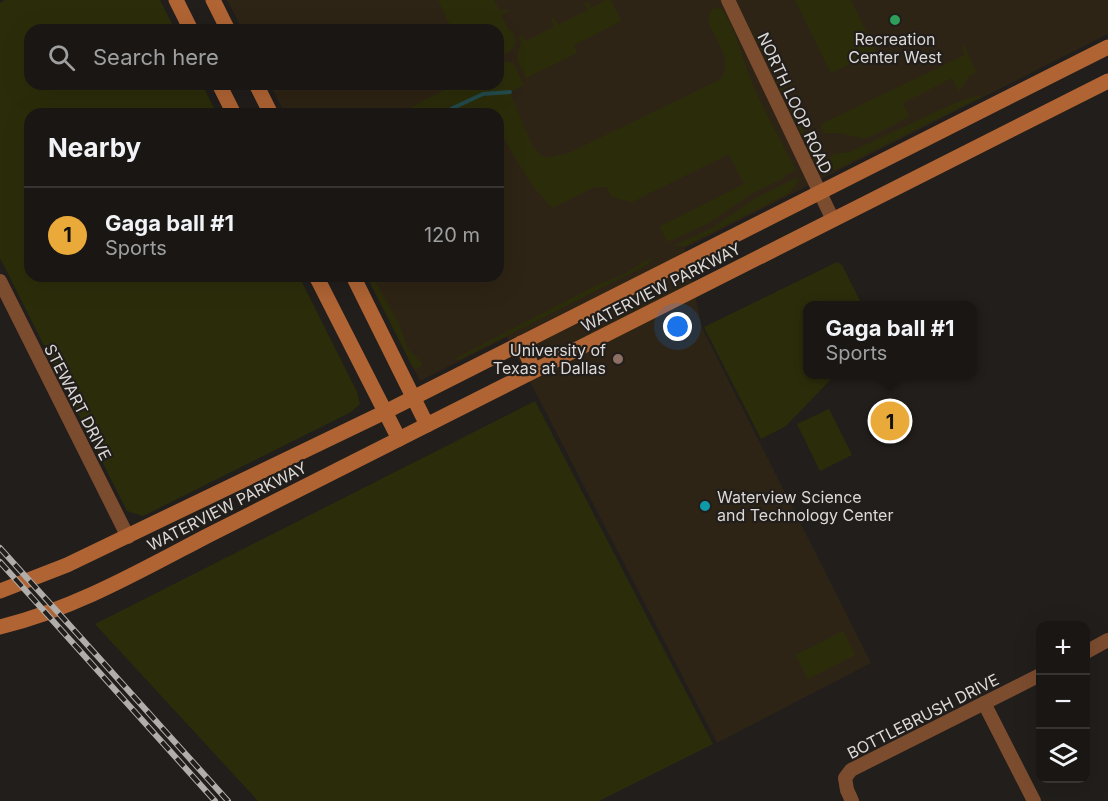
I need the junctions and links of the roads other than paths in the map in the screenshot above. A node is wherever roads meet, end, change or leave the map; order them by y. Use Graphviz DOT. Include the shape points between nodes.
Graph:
graph roads {
  1 [pos="176,0"];
  2 [pos="213,0"];
  3 [pos="728,0"];
  4 [pos="188,24"];
  5 [pos="225,24"];
  6 [pos="1108,46"];
  7 [pos="1108,81"];
  8 [pos="222,90"];
  9 [pos="259,90"];
  10 [pos="231,108"];
  11 [pos="268,108"];
  12 [pos="820,192"];
  13 [pos="833,220"];
  14 [pos="0,282"];
  15 [pos="319,282"];
  16 [pos="356,282"];
  17 [pos="521,343"];
  18 [pos="534,370"];
  19 [pos="414,398"];
  20 [pos="386,412"];
  21 [pos="427,425"];
  22 [pos="399,439"];
  23 [pos="128,537"];
  24 [pos="0,591"];
  25 [pos="0,627"];
  26 [pos="1108,640"];
  27 [pos="1090,650"];
  28 [pos="1036,677"];
  29 [pos="984,703"];
  30 [pos="852,801"];
  31 [pos="1034,801"];
  1 -- 4 [label="main road"];
  2 -- 5 [label="main road"];
  3 -- 12 [label="street, NORTH LOOP ROAD"];
  6 -- 12 [label="main road, WATERVIEW PARKWAY"];
  7 -- 13 [label="main road, WATERVIEW PARKWAY"];
  8 -- 10 [label="main road"];
  9 -- 11 [label="main road"];
  12 -- 13 [label="street, NORTH LOOP ROAD"];
  12 -- 17 [label="main road, WATERVIEW PARKWAY"];
  13 -- 18 [label="main road, WATERVIEW PARKWAY"];
  14 -- 23 [label="street, STEWART DRIVE"];
  15 -- 20 [label="main road"];
  16 -- 19 [label="main road"];
  17 -- 18 [label="main road"];
  17 -- 19 [label="main road, WATERVIEW PARKWAY"];
  18 -- 21 [label="main road, WATERVIEW PARKWAY"];
  19 -- 20 [label="main road, WATERVIEW PARKWAY"];
  19 -- 21 [label="main road"];
  20 -- 22 [label="main road"];
  20 -- 23 [label="main road, WATERVIEW PARKWAY"];
  21 -- 22 [label="main road, WATERVIEW PARKWAY"];
  22 -- 25 [label="main road, WATERVIEW PARKWAY" via="94,594"];
  23 -- 24 [label="main road, WATERVIEW PARKWAY"];
  26 -- 27 [label="street"];
  28 -- 29 [label="street, BOTTLEBRUSH DRIVE"];
  29 -- 30 [label="street, BOTTLEBRUSH DRIVE" via="851,770 845,778"];
  29 -- 31 [label="street"];
}
